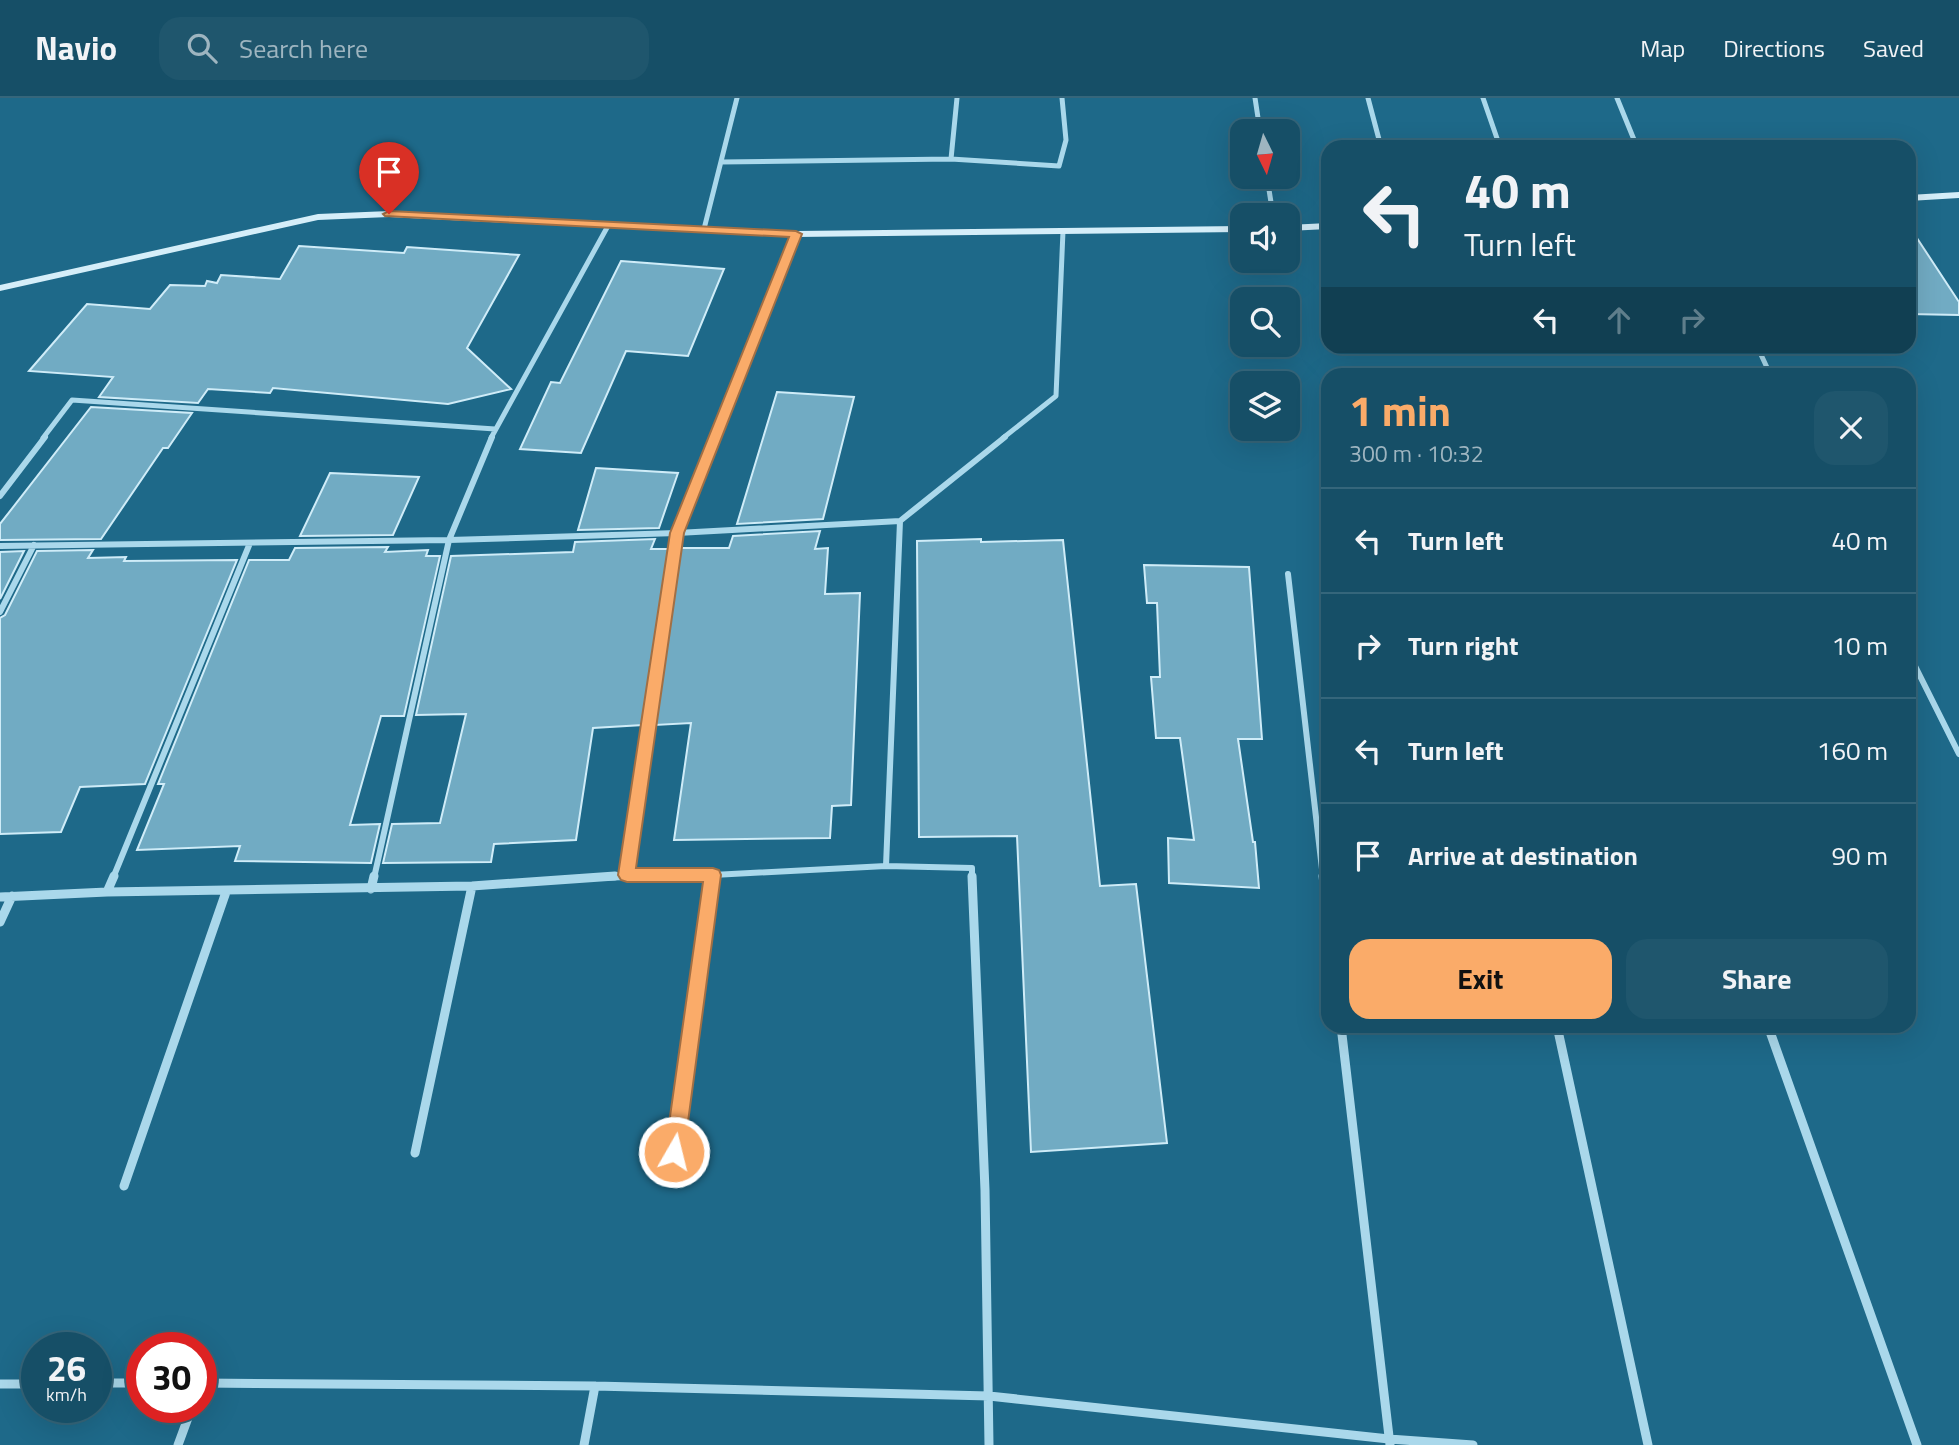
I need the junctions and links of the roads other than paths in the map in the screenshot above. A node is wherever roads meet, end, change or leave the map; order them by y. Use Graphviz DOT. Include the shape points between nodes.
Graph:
graph roads {
  1 [pos="737,98"];
  2 [pos="957,98"];
  3 [pos="1062,98"];
  4 [pos="1255,98"];
  5 [pos="1368,98"];
  6 [pos="1483,98"];
  7 [pos="1617,98"];
  8 [pos="1258,119"];
  9 [pos="1379,140"];
  10 [pos="1498,140"];
  11 [pos="1634,140"];
  12 [pos="951,159"];
  13 [pos="721,162"];
  14 [pos="1959,195"];
  15 [pos="1916,198"];
  16 [pos="609,224"];
  17 [pos="1321,226"];
  18 [pos="1300,227"];
  19 [pos="704,229"];
  20 [pos="1230,229"];
  21 [pos="1063,231"];
  22 [pos="796,234"];
  23 [pos="0,288"];
  24 [pos="495,429"];
  25 [pos="0,496"];
  26 [pos="900,521"];
  27 [pos="677,533"];
  28 [pos="449,540"];
  29 [pos="250,543"];
  30 [pos="34,545"];
  31 [pos="0,546"];
  32 [pos="1288,574"];
  33 [pos="0,612"];
  34 [pos="1916,668"];
  35 [pos="1959,754"];
  36 [pos="1321,857"];
  37 [pos="886,866"];
  38 [pos="627,875"];
  39 [pos="713,875"];
  40 [pos="472,886"];
  41 [pos="371,889"];
  42 [pos="107,892"];
  43 [pos="226,892"];
  44 [pos="12,896"];
  45 [pos="0,897"];
  46 [pos="0,922"];
  47 [pos="1342,1033"];
  48 [pos="1559,1033"];
  49 [pos="1770,1033"];
  50 [pos="674,1152"];
  51 [pos="415,1153"];
  52 [pos="124,1186"];
  53 [pos="217,1383"];
  54 [pos="0,1384"];
  55 [pos="21,1384"];
  56 [pos="595,1386"];
  57 [pos="989,1396"];
  58 [pos="186,1423"];
  59 [pos="1389,1442"];
  60 [pos="178,1445"];
  61 [pos="584,1445"];
  62 [pos="989,1445"];
  63 [pos="1473,1445"];
  64 [pos="1648,1445"];
  65 [pos="1917,1445"];
  1 -- 13 [label="street"];
  2 -- 12 [label="street"];
  3 -- 12 [label="street" via="1066,141 1059,166"];
  4 -- 8 [label="street"];
  5 -- 9 [label="street"];
  6 -- 10 [label="street"];
  7 -- 11 [label="street"];
  12 -- 13 [label="street"];
  13 -- 19 [label="street"];
  14 -- 15 [label="main road"];
  16 -- 19 [label="main road"];
  16 -- 23 [label="main road" via="389,214 318,217"];
  16 -- 24 [label="street"];
  17 -- 18 [label="main road"];
  19 -- 22 [label="main road"];
  20 -- 21 [label="main road"];
  21 -- 22 [label="main road"];
  21 -- 26 [label="street" via="1056,396"];
  22 -- 27 [label="street"];
  24 -- 25 [label="street" via="72,400"];
  24 -- 28 [label="street"];
  26 -- 27 [label="street"];
  26 -- 37 [label="street"];
  27 -- 28 [label="street"];
  27 -- 38 [label="street"];
  28 -- 29 [label="street"];
  28 -- 41 [label="street"];
  29 -- 30 [label="street"];
  29 -- 42 [label="street"];
  30 -- 31 [label="street"];
  30 -- 33 [label="street"];
  32 -- 36 [label="street"];
  34 -- 35 [label="street"];
  37 -- 39 [label="street"];
  37 -- 57 [label="street" via="972,868"];
  38 -- 39 [label="street"];
  38 -- 40 [label="street"];
  39 -- 50 [label="street"];
  40 -- 41 [label="street"];
  40 -- 51 [label="street"];
  41 -- 43 [label="street"];
  42 -- 43 [label="street"];
  42 -- 44 [label="street"];
  43 -- 52 [label="street"];
  44 -- 45 [label="street"];
  44 -- 46 [label="street"];
  47 -- 59 [label="street"];
  48 -- 64 [label="street"];
  49 -- 65 [label="street"];
  53 -- 56 [label="street"];
  54 -- 55 [label="street"];
  56 -- 57 [label="street"];
  56 -- 61 [label="street"];
  57 -- 59 [label="street"];
  57 -- 62 [label="street"];
  58 -- 60 [label="street"];
  59 -- 63 [label="street"];
}
